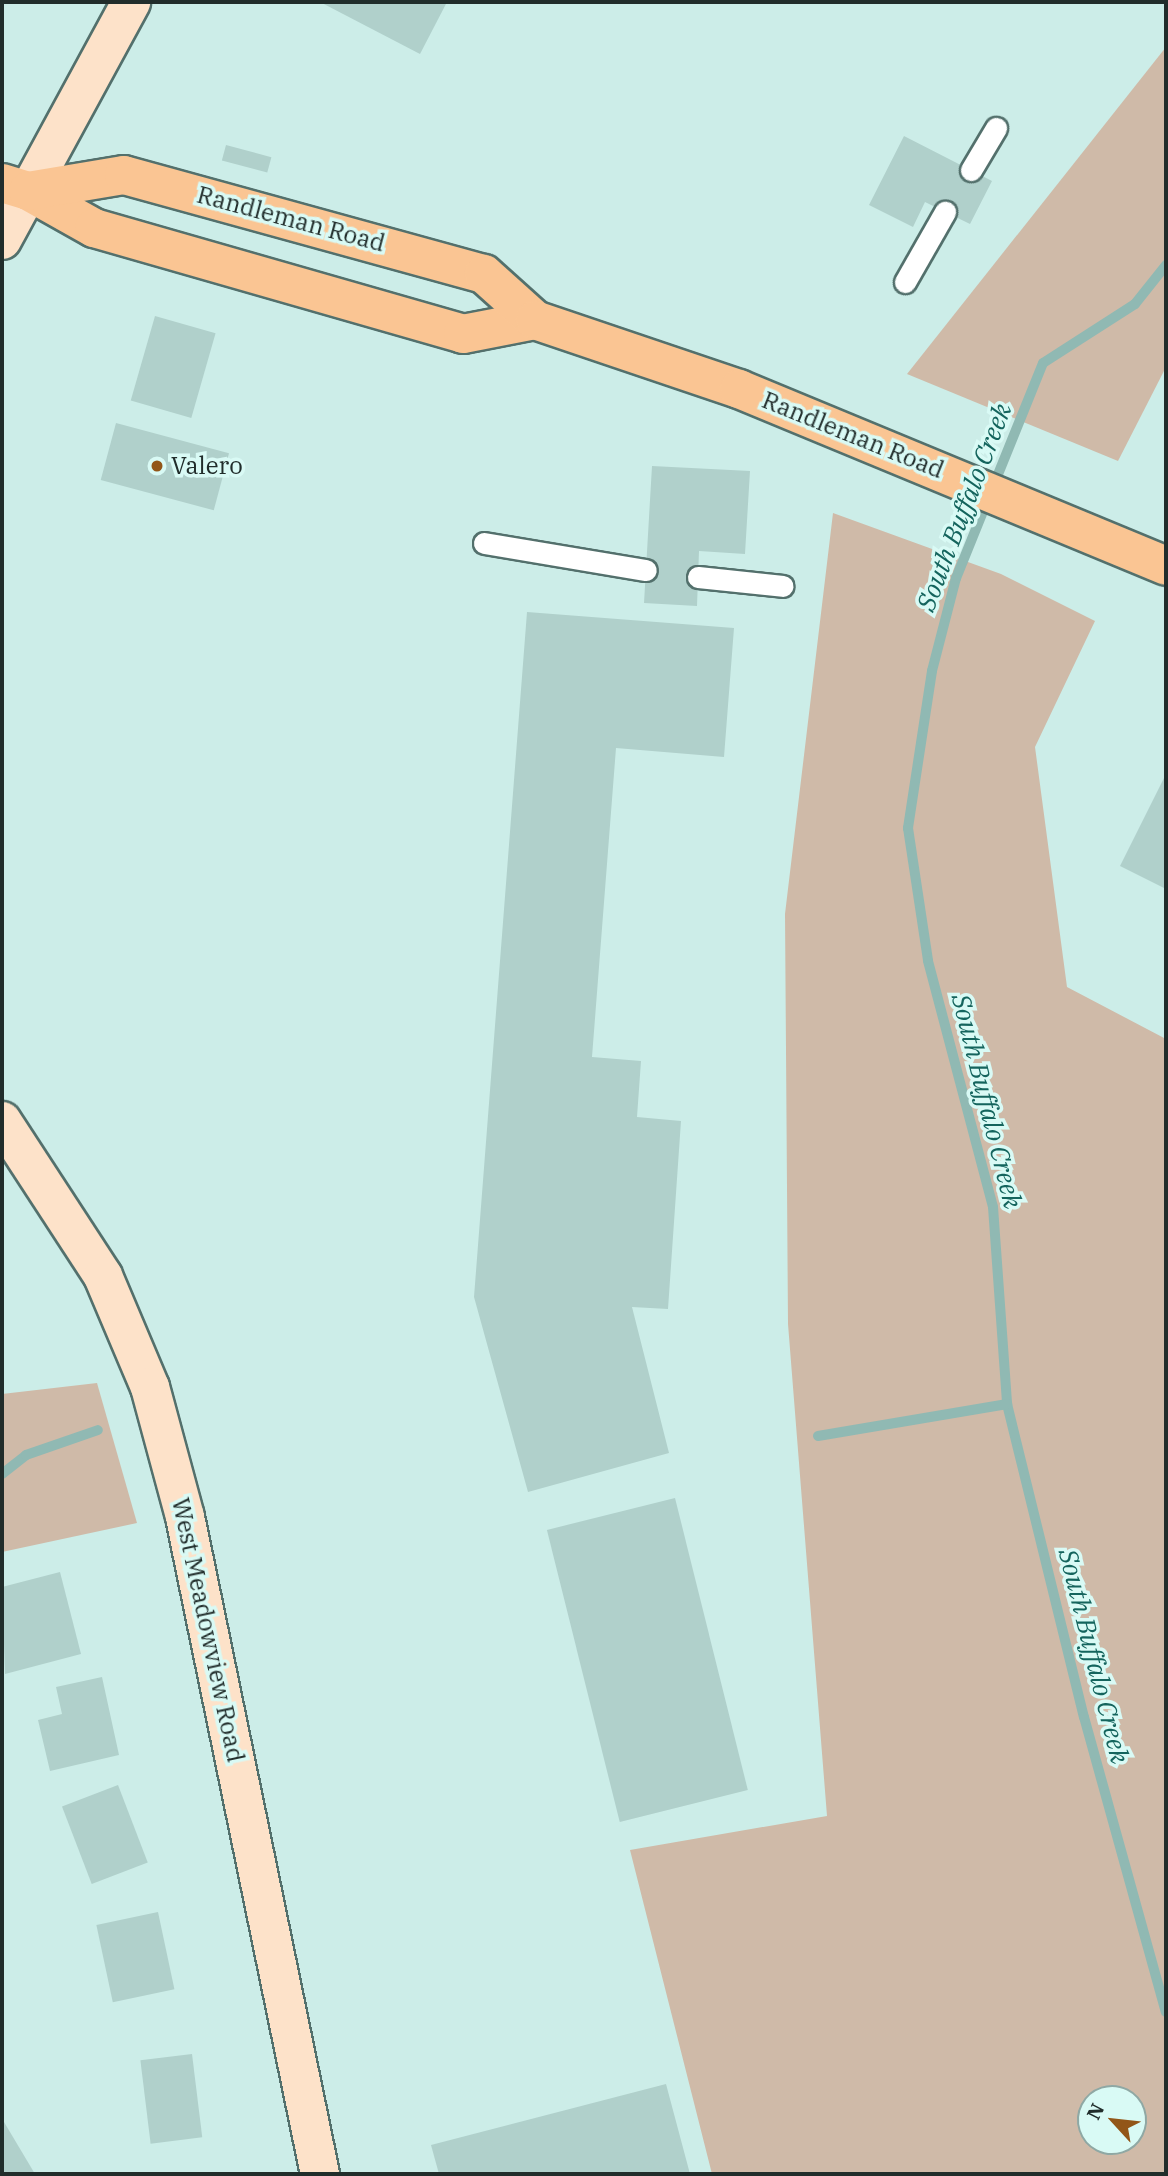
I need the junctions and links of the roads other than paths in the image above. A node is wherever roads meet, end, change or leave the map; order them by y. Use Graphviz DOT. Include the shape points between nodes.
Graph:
graph roads {
  1 [pos="131,2"];
  2 [pos="996,128"];
  3 [pos="971,170"];
  4 [pos="15,187"];
  5 [pos="945,212"];
  6 [pos="2,240"];
  7 [pos="905,282"];
  8 [pos="535,320"];
  9 [pos="484,543"];
  10 [pos="1166,566"];
  11 [pos="646,570"];
  12 [pos="698,578"];
  13 [pos="783,586"];
  14 [pos="2,1121"];
  15 [pos="320,2174"];
  1 -- 4 [label="street"];
  2 -- 3 [label="lane"];
  4 -- 6 [label="street"];
  4 -- 8 [label="main road, Randleman Road" via="94,228 463,334"];
  4 -- 8 [label="main road, Randleman Road" via="124,175 484,274"];
  5 -- 7 [label="lane"];
  8 -- 10 [label="main road, Randleman Road" via="739,389 1045,512"];
  9 -- 11 [label="lane"];
  12 -- 13 [label="lane"];
  14 -- 15 [label="street, West Meadowview Road" via="103,1276 150,1387 188,1531"];
}
